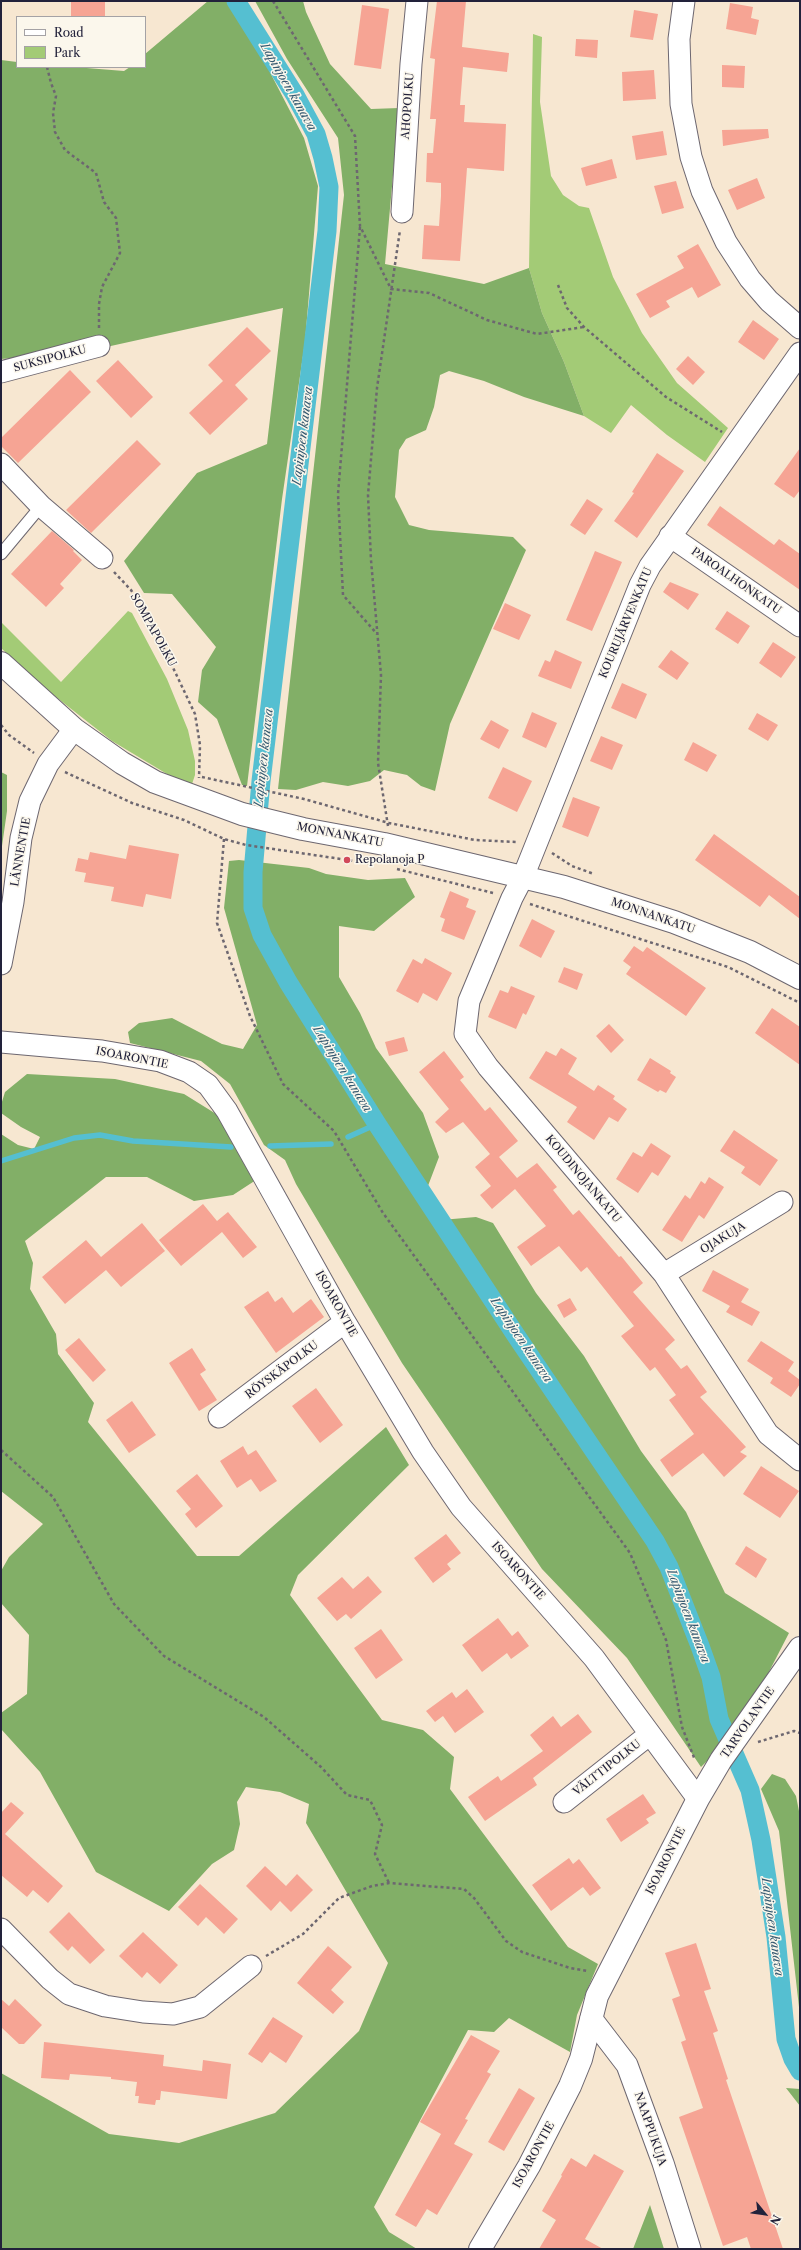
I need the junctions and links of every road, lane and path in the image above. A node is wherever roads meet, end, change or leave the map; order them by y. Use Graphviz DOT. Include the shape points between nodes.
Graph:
graph roads {
  1 [pos="273,1"];
  2 [pos="417,1"];
  3 [pos="684,1"];
  4 [pos="48,68"];
  5 [pos="402,212"];
  6 [pos="360,226"];
  7 [pos="558,285"];
  8 [pos="391,289"];
  9 [pos="584,327"];
  10 [pos="800,328"];
  11 [pos="99,346"];
  12 [pos="800,353"];
  13 [pos="1,372"];
  14 [pos="737,442"];
  15 [pos="1,464"];
  16 [pos="41,506"];
  17 [pos="670,536"];
  18 [pos="1,554"];
  19 [pos="102,558"];
  20 [pos="800,626"];
  21 [pos="378,635"];
  22 [pos="1,663"];
  23 [pos="1,725"];
  24 [pos="74,729"];
  25 [pos="48,764"];
  26 [pos="197,786"];
  27 [pos="184,820"];
  28 [pos="389,823"];
  29 [pos="224,839"];
  30 [pos="536,844"];
  31 [pos="370,863"];
  32 [pos="572,866"];
  33 [pos="393,868"];
  34 [pos="523,877"];
  35 [pos="512,898"];
  36 [pos="1,964"];
  37 [pos="800,978"];
  38 [pos="800,1003"];
  39 [pos="1,1042"];
  40 [pos="782,1202"];
  41 [pos="664,1274"];
  42 [pos="345,1322"];
  43 [pos="219,1417"];
  44 [pos="1,1450"];
  45 [pos="800,1460"];
  46 [pos="800,1648"];
  47 [pos="800,1733"];
  48 [pos="650,1734"];
  49 [pos="748,1738"];
  50 [pos="696,1762"];
  51 [pos="698,1799"];
  52 [pos="564,1802"];
  53 [pos="389,1883"];
  54 [pos="1,1929"];
  55 [pos="251,1966"];
  56 [pos="608,1975"];
  57 [pos="591,2018"];
  58 [pos="480,2249"];
  59 [pos="690,2249"];
  1 -- 6 [label="path" via="355,136"];
  2 -- 5 [label="street, AHOPOLKU"];
  3 -- 10 [label="street" via="678,39 681,104 691,157 702,192 726,242 750,279 769,301"];
  4 -- 11 [label="path" via="50,83 56,96 53,113 55,132 65,150 96,173 104,202 116,218 120,253 102,287 99,304"];
  5 -- 8 [label="path"];
  6 -- 8 [label="path"];
  6 -- 21 [label="path" via="338,494 343,595"];
  7 -- 9 [label="path" via="567,308"];
  8 -- 9 [label="path" via="428,293 488,320 537,334"];
  8 -- 21 [label="path" via="377,388 368,495"];
  9 -- 14 [label="path" via="666,397"];
  11 -- 13 [label="street, SUKSIPOLKU"];
  12 -- 14 [label="street, KOURUJÄRVENKATU"];
  14 -- 17 [label="street, KOURUJÄRVENKATU"];
  15 -- 16 [label="street"];
  16 -- 18 [label="lane"];
  16 -- 19 [label="street"];
  17 -- 20 [label="street, PAROALHONKATU"];
  17 -- 30 [label="street, KOURUJÄRVENKATU" via="640,585"];
  19 -- 26 [label="path, SOMPAPOLKU" via="131,590 154,629 195,714 200,745"];
  21 -- 28 [label="path" via="381,675 378,763"];
  22 -- 24 [label="main road, MONNANKATU"];
  23 -- 25 [label="path" via="9,736"];
  24 -- 25 [label="street, LÄNNENTIE"];
  24 -- 26 [label="main road, MONNANKATU" via="122,763 155,782"];
  25 -- 27 [label="path" via="132,803"];
  25 -- 36 [label="street, LÄNNENTIE" via="30,801 21,838 13,902"];
  26 -- 27 [label="path, SOMPAPOLKU"];
  26 -- 28 [label="path" via="251,788 304,799"];
  26 -- 34 [label="main road, MONNANKATU" via="242,814"];
  27 -- 29 [label="path"];
  28 -- 30 [label="path" via="475,840"];
  29 -- 31 [label="path" via="246,845"];
  29 -- 50 [label="path" via="217,923 250,1016 283,1084 334,1131 383,1213 630,1553 666,1640 682,1727"];
  30 -- 32 [label="path"];
  30 -- 34 [label="street, KOURUJÄRVENKATU"];
  33 -- 35 [label="path"];
  34 -- 35 [label="street, KOUDINOJANKATU"];
  34 -- 37 [label="main road, MONNANKATU" via="564,887 674,922 750,952"];
  35 -- 38 [label="path" via="728,967"];
  35 -- 41 [label="street, KOUDINOJANKATU" via="469,1001 465,1034 488,1067"];
  39 -- 42 [label="street, ISOARONTIE" via="102,1051 160,1061 189,1072 208,1085 227,1111"];
  40 -- 41 [label="street, OJAKUJA"];
  41 -- 45 [label="street, KOUDINOJANKATU" via="768,1434"];
  42 -- 43 [label="street, RÖYSKÄPOLKU"];
  42 -- 48 [label="street, ISOARONTIE" via="423,1452 461,1507 594,1658"];
  44 -- 53 [label="path" via="53,1497 114,1604 164,1656 264,1717 321,1767 347,1795 370,1800 382,1825 375,1854"];
  46 -- 49 [label="main road, TARVOLANTIE"];
  47 -- 49 [label="path" via="794,1731"];
  48 -- 51 [label="street, ISOARONTIE"];
  48 -- 52 [label="street, VÄLTTIPOLKU"];
  49 -- 51 [label="main road, TARVOLANTIE" via="721,1760"];
  51 -- 56 [label="main road, ISOARONTIE"];
  53 -- 55 [label="path" via="372,1886 339,1898 303,1934"];
  53 -- 56 [label="path" via="464,1889 474,1898 506,1941 522,1952 570,1968"];
  54 -- 55 [label="street" via="50,1979 69,1994 105,2006 143,2012 173,2014 200,2008"];
  56 -- 57 [label="main road, ISOARONTIE" via="597,1996"];
  57 -- 58 [label="main road, ISOARONTIE" via="581,2059 567,2093 529,2166"];
  57 -- 59 [label="street, NAAPPUKUJA" via="627,2065 663,2163"];
}
